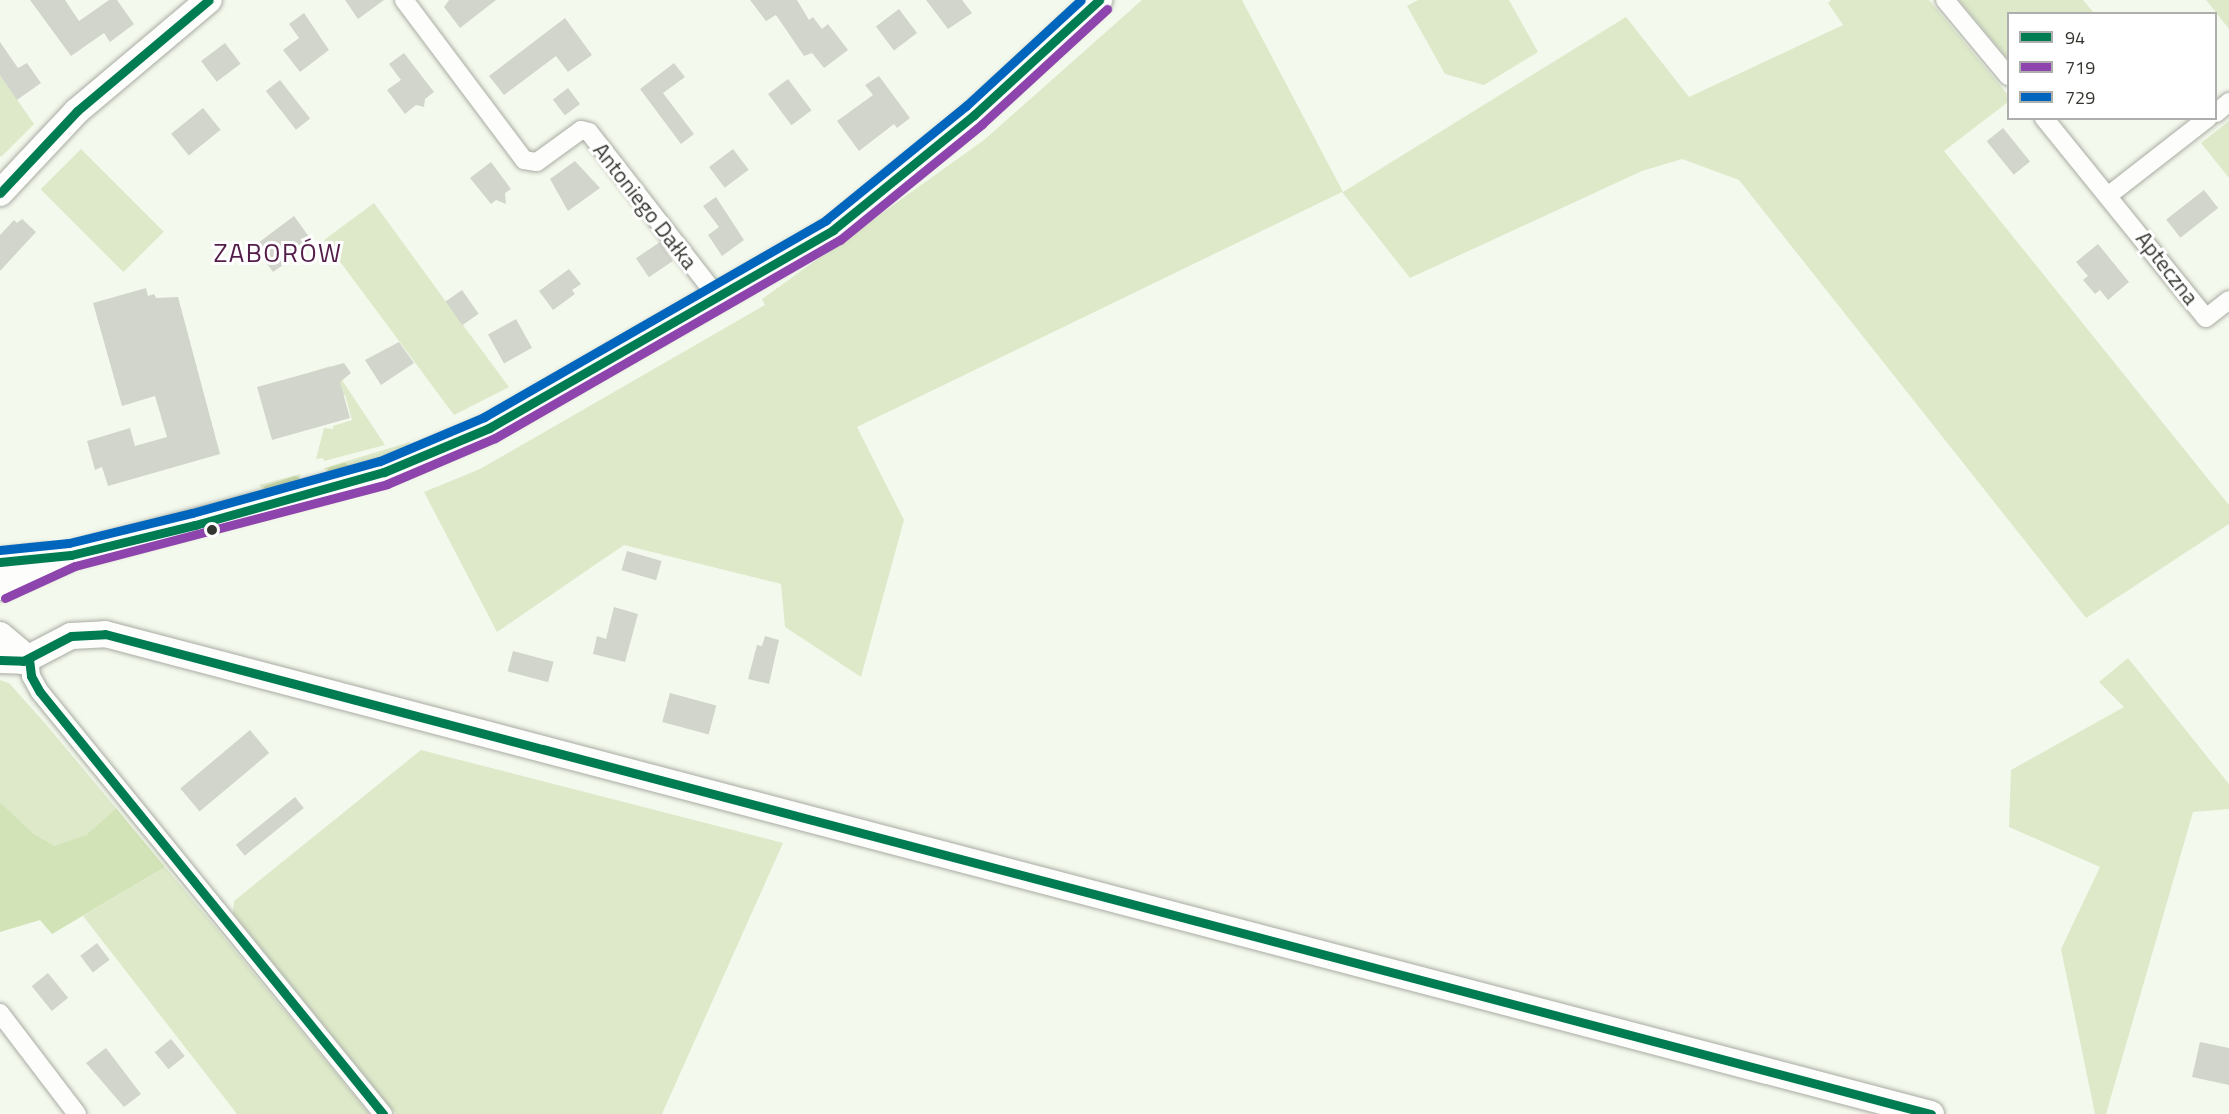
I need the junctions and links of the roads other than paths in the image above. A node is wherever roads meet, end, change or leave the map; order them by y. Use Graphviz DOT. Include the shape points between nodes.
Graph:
graph roads {
  1 [pos="209,0"];
  2 [pos="404,0"];
  3 [pos="1099,0"];
  4 [pos="1945,0"];
  5 [pos="2007,75"];
  6 [pos="2229,102"];
  7 [pos="2217,112"];
  8 [pos="2046,120"];
  9 [pos="2205,120"];
  10 [pos="0,193"];
  11 [pos="2109,195"];
  12 [pos="718,299"];
  13 [pos="2229,300"];
  14 [pos="70,555"];
  15 [pos="0,562"];
  16 [pos="0,587"];
  17 [pos="0,634"];
  18 [pos="29,659"];
  19 [pos="0,660"];
  20 [pos="0,1013"];
  21 [pos="77,1114"];
  22 [pos="383,1114"];
  23 [pos="1931,1114"];
  1 -- 10 [label="main road" via="77,111"];
  2 -- 12 [label="street, Antoniego Dałka" via="524,160 537,162 580,130 589,132"];
  3 -- 12 [label="main road" via="974,115 833,230"];
  4 -- 5 [label="street"];
  6 -- 7 [label="street"];
  8 -- 11 [label="street, Apteczna"];
  9 -- 11 [label="street"];
  11 -- 13 [label="street, Apteczna" via="2206,318"];
  12 -- 14 [label="main road" via="489,428 408,464 206,522"];
  14 -- 15 [label="main road"];
  14 -- 16 [label="main road"];
  17 -- 18 [label="main road"];
  18 -- 19 [label="main road" via="11,663"];
  18 -- 22 [label="street" via="31,676 40,692"];
  18 -- 23 [label="main road" via="71,636 105,634"];
  20 -- 21 [label="street"];
}
